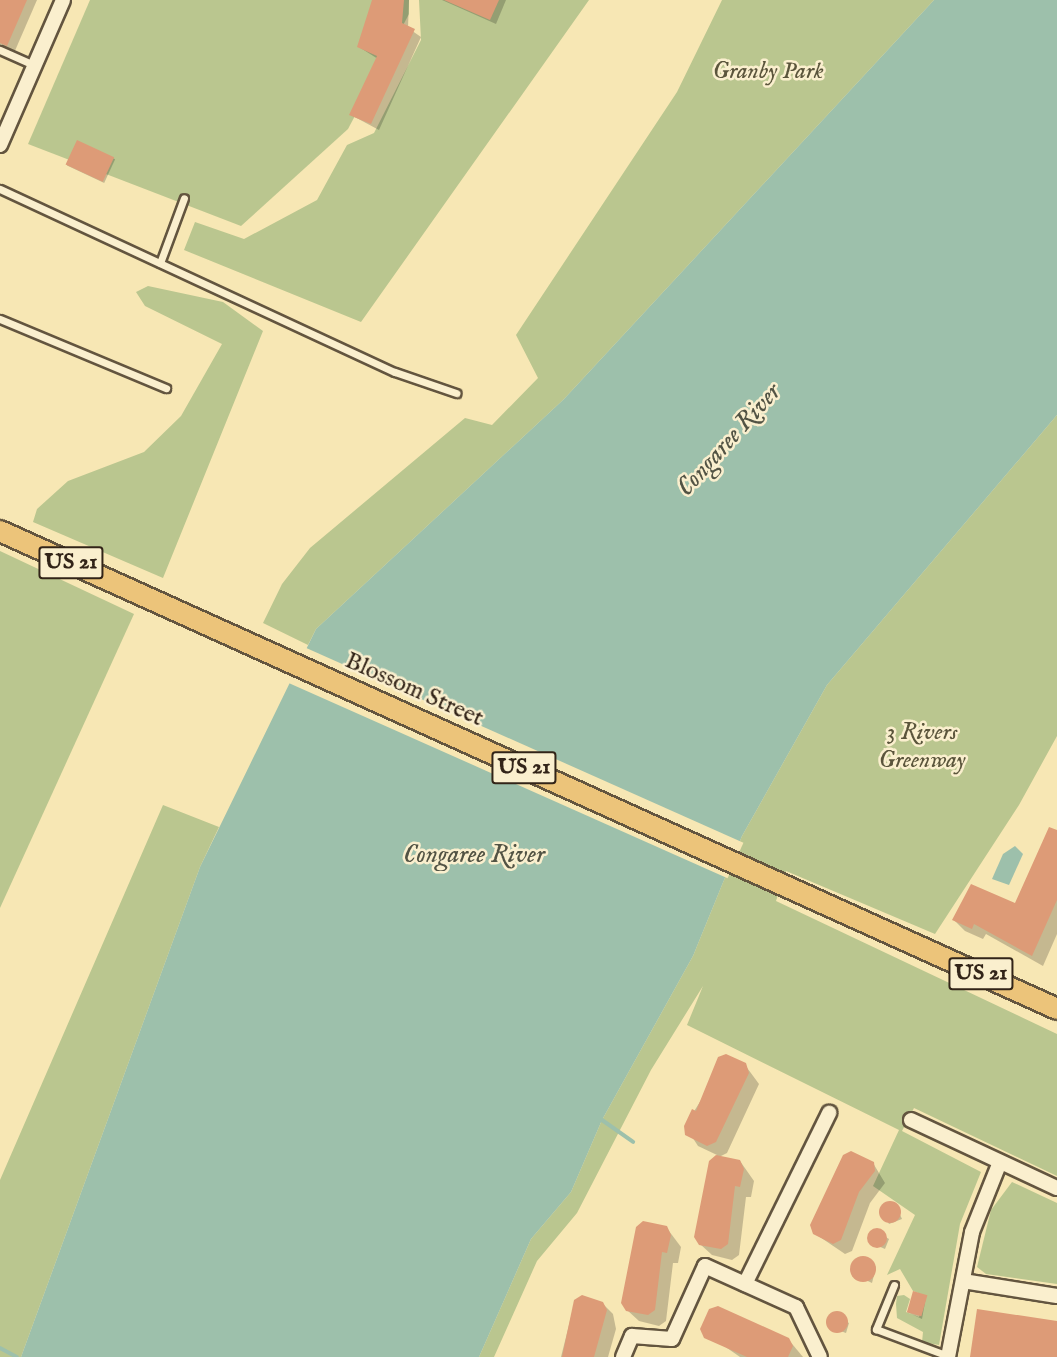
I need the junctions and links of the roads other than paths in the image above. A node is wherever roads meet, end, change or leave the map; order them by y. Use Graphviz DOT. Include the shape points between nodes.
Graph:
graph roads {
  1 [pos="63,0"];
  2 [pos="0,50"];
  3 [pos="34,65"];
  4 [pos="0,145"];
  5 [pos="0,189"];
  6 [pos="184,198"];
  7 [pos="160,263"];
  8 [pos="0,319"];
  9 [pos="166,388"];
  10 [pos="456,393"];
  11 [pos="0,531"];
  12 [pos="1057,1009"];
  13 [pos="829,1113"];
  14 [pos="911,1120"];
  15 [pos="1000,1162"];
  16 [pos="1057,1188"];
  17 [pos="963,1281"];
  18 [pos="746,1284"];
  19 [pos="894,1285"];
  20 [pos="1057,1296"];
  21 [pos="948,1356"];
  22 [pos="623,1357"];
  23 [pos="820,1357"];
  1 -- 3 [label="street"];
  2 -- 3 [label="lane"];
  3 -- 4 [label="street"];
  5 -- 7 [label="lane"];
  6 -- 7 [label="lane"];
  7 -- 10 [label="lane" via="395,372"];
  8 -- 9 [label="lane"];
  11 -- 12 [label="main road, Blossom Street / US 21"];
  13 -- 18 [label="street"];
  14 -- 15 [label="street"];
  15 -- 16 [label="street"];
  15 -- 17 [label="street" via="972,1232"];
  17 -- 20 [label="street"];
  17 -- 21 [label="street"];
  18 -- 22 [label="street" via="705,1266 672,1339 632,1336"];
  18 -- 23 [label="street" via="796,1307"];
  19 -- 21 [label="lane" via="876,1329"];
}
